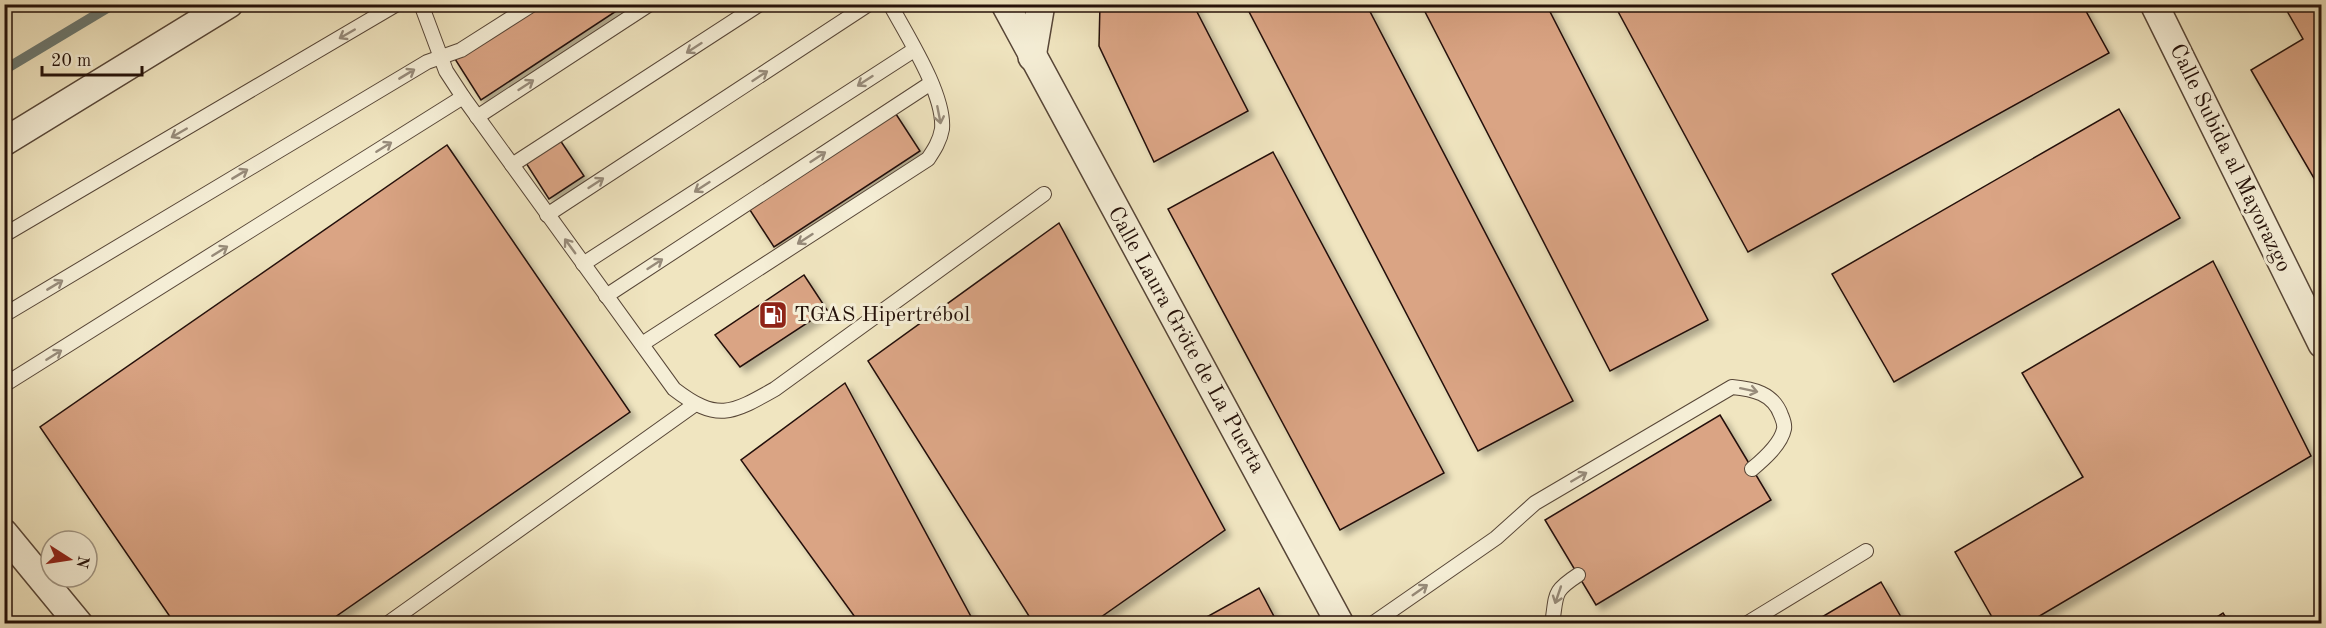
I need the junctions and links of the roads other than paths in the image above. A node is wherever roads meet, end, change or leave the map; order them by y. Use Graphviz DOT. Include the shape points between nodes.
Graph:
graph roads {
  1 [pos="229,4"];
  2 [pos="397,4"];
  3 [pos="421,4"];
  4 [pos="533,4"];
  5 [pos="650,4"];
  6 [pos="760,4"];
  7 [pos="869,4"];
  8 [pos="890,4"];
  9 [pos="1005,4"];
  10 [pos="1041,4"];
  11 [pos="2154,4"];
  12 [pos="915,50"];
  13 [pos="440,56"];
  14 [pos="1032,57"];
  15 [pos="931,83"];
  16 [pos="463,97"];
  17 [pos="477,117"];
  18 [pos="4,142"];
  19 [pos="512,165"];
  20 [pos="1044,194"];
  21 [pos="548,214"];
  22 [pos="4,235"];
  23 [pos="583,264"];
  24 [pos="606,296"];
  25 [pos="4,315"];
  26 [pos="2319,333"];
  27 [pos="642,344"];
  28 [pos="4,385"];
  29 [pos="694,405"];
  30 [pos="1752,469"];
  31 [pos="4,533"];
  32 [pos="1866,551"];
  33 [pos="1578,575"];
  34 [pos="79,624"];
  35 [pos="387,624"];
  36 [pos="1340,624"];
  37 [pos="1372,624"];
  38 [pos="1552,624"];
  39 [pos="1746,624"];
  1 -- 18 [label="street"];
  2 -- 22 [label="lane, one-way"];
  3 -- 13 [label="lane"];
  4 -- 13 [label="lane" via="461,50"];
  17 -- 5 [label="lane, one-way"];
  6 -- 19 [label="lane, one-way"];
  21 -- 7 [label="lane, one-way"];
  8 -- 12 [label="lane"];
  9 -- 14 [label="street, Calle Laura Gröte de La Puerta"];
  10 -- 14 [label="street"];
  11 -- 26 [label="street, Calle Subida al Mayorazgo"];
  12 -- 15 [label="lane"];
  12 -- 23 [label="lane, one-way"];
  13 -- 16 [label="lane"];
  25 -- 13 [label="lane, one-way"];
  14 -- 36 [label="street, Calle Laura Gröte de La Puerta"];
  24 -- 15 [label="lane, one-way"];
  15 -- 27 [label="lane, one-way" via="942,130 928,159"];
  16 -- 17 [label="lane"];
  28 -- 16 [label="lane, one-way"];
  17 -- 19 [label="lane"];
  19 -- 21 [label="lane"];
  20 -- 29 [label="lane" via="775,389 742,408 718,412"];
  23 -- 21 [label="lane, one-way"];
  23 -- 24 [label="lane"];
  24 -- 27 [label="lane"];
  27 -- 29 [label="lane" via="674,389"];
  29 -- 35 [label="lane"];
  37 -- 30 [label="lane, one-way" via="1496,538 1535,503 1732,387 1751,388 1769,397 1778,406 1785,426 1780,439"];
  31 -- 34 [label="street"];
  32 -- 39 [label="lane"];
  33 -- 38 [label="lane, one-way" via="1557,591"];
}
